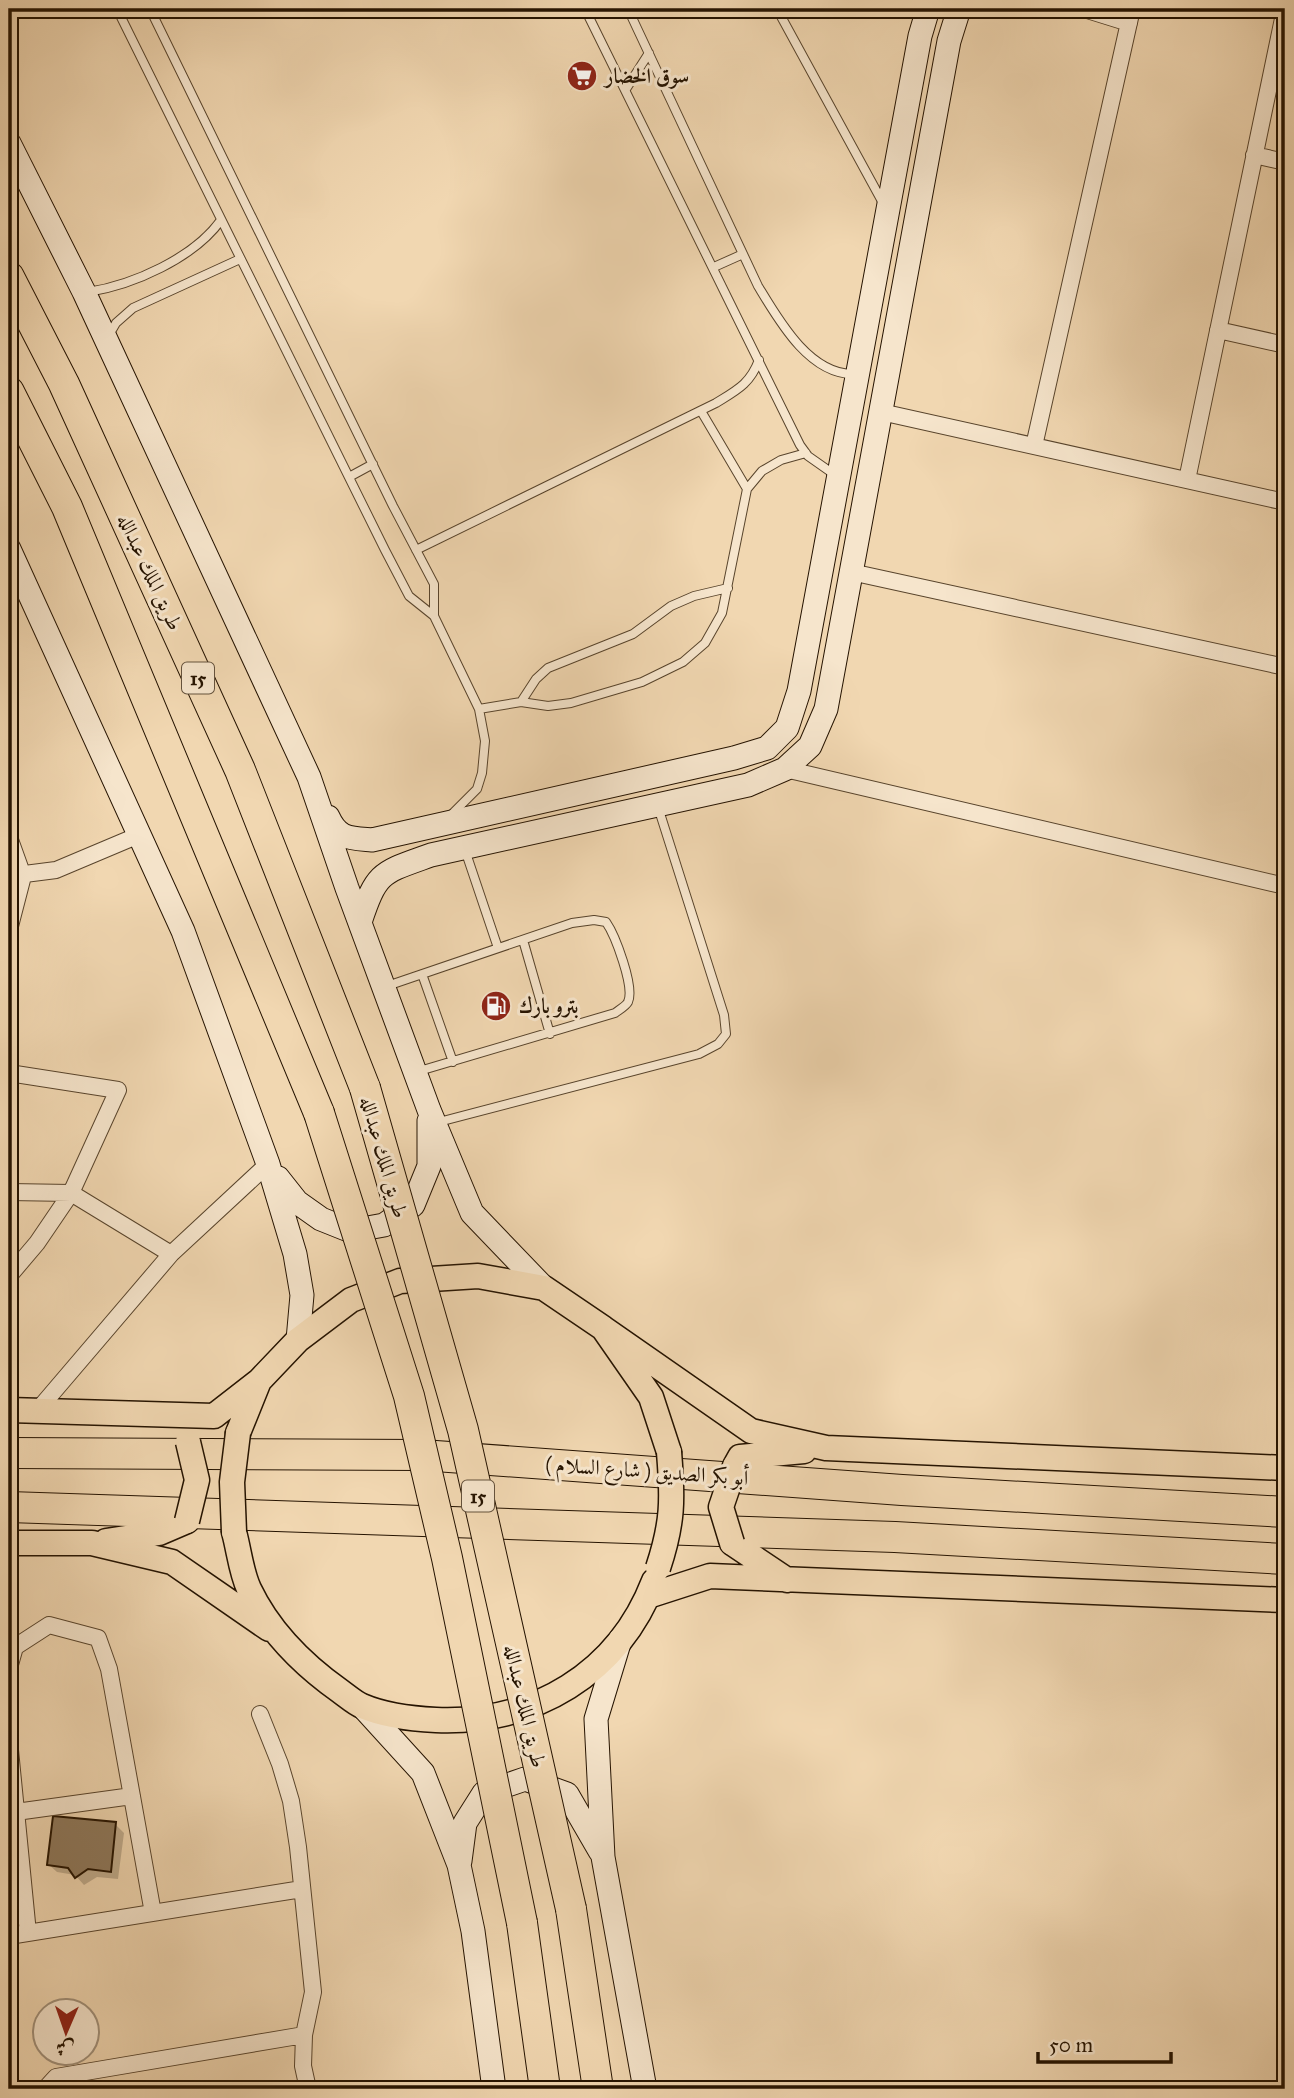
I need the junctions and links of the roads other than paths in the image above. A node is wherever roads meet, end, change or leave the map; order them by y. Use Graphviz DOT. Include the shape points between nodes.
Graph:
graph roads {
  1 [pos="117,9"];
  2 [pos="150,9"];
  3 [pos="585,9"];
  4 [pos="628,9"];
  5 [pos="777,9"];
  6 [pos="928,9"];
  7 [pos="959,9"];
  8 [pos="1084,9"];
  9 [pos="1285,10"];
  10 [pos="1131,16"];
  11 [pos="649,53"];
  12 [pos="626,89"];
  13 [pos="9,144"];
  14 [pos="1254,155"];
  15 [pos="1285,162"];
  16 [pos="887,211"];
  17 [pos="221,220"];
  18 [pos="743,254"];
  19 [pos="240,259"];
  20 [pos="714,267"];
  21 [pos="9,277"];
  22 [pos="84,292"];
  23 [pos="1218,330"];
  24 [pos="106,340"];
  25 [pos="1285,345"];
  26 [pos="759,360"];
  27 [pos="857,374"];
  28 [pos="9,392"];
  29 [pos="701,411"];
  30 [pos="881,412"];
  31 [pos="1034,446"];
  32 [pos="806,453"];
  33 [pos="373,464"];
  34 [pos="349,477"];
  35 [pos="838,477"];
  36 [pos="1187,480"];
  37 [pos="747,489"];
  38 [pos="1285,502"];
  39 [pos="9,549"];
  40 [pos="416,550"];
  41 [pos="851,572"];
  42 [pos="728,588"];
  43 [pos="434,616"];
  44 [pos="1285,667"];
  45 [pos="521,702"];
  46 [pos="479,709"];
  47 [pos="785,769"];
  48 [pos="309,777"];
  49 [pos="657,805"];
  50 [pos="441,824"];
  51 [pos="139,835"];
  52 [pos="9,837"];
  53 [pos="464,847"];
  54 [pos="16,876"];
  55 [pos="1285,886"];
  56 [pos="360,922"];
  57 [pos="9,930"];
  58 [pos="523,940"];
  59 [pos="498,948"];
  60 [pos="422,974"];
  61 [pos="384,987"];
  62 [pos="550,1034"];
  63 [pos="453,1062"];
  64 [pos="9,1073"];
  65 [pos="415,1073"];
  66 [pos="431,1119"];
  67 [pos="268,1164"];
  68 [pos="9,1192"];
  69 [pos="71,1193"];
  70 [pos="171,1254"];
  71 [pos="9,1276"];
  72 [pos="544,1288"];
  73 [pos="603,1328"];
  74 [pos="298,1340"];
  75 [pos="259,1381"];
  76 [pos="9,1410"];
  77 [pos="37,1410"];
  78 [pos="148,1415"];
  79 [pos="826,1448"];
  80 [pos="9,1453"];
  81 [pos="1285,1468"];
  82 [pos="9,1507"];
  83 [pos="1285,1512"];
  84 [pos="9,1543"];
  85 [pos="92,1543"];
  86 [pos="1285,1559"];
  87 [pos="787,1580"];
  88 [pos="648,1596"];
  89 [pos="1285,1600"];
  90 [pos="275,1634"];
  91 [pos="621,1640"];
  92 [pos="9,1668"];
  93 [pos="362,1706"];
  94 [pos="260,1714"];
  95 [pos="9,1740"];
  96 [pos="132,1796"];
  97 [pos="16,1812"];
  98 [pos="603,1857"];
  99 [pos="459,1865"];
  100 [pos="302,1889"];
  101 [pos="153,1913"];
  102 [pos="29,1933"];
  103 [pos="9,1936"];
  104 [pos="304,2035"];
  105 [pos="45,2089"];
  106 [pos="308,2089"];
  107 [pos="494,2089"];
  108 [pos="545,2089"];
  109 [pos="598,2089"];
  110 [pos="645,2089"];
  1 -- 17 [label="lane"];
  2 -- 33 [label="lane"];
  3 -- 12 [label="lane"];
  4 -- 11 [label="lane"];
  5 -- 16 [label="lane"];
  6 -- 16 [label="main road"];
  7 -- 30 [label="main road" via="949,41"];
  8 -- 10 [label="street"];
  9 -- 14 [label="street"];
  10 -- 31 [label="street"];
  11 -- 12 [label="lane"];
  11 -- 18 [label="lane"];
  12 -- 20 [label="lane"];
  13 -- 22 [label="main road"];
  14 -- 15 [label="street"];
  14 -- 23 [label="street"];
  16 -- 27 [label="main road"];
  17 -- 19 [label="lane"];
  17 -- 22 [label="lane" via="201,243 179,257 122,285"];
  18 -- 20 [label="lane"];
  18 -- 27 [label="lane" via="795,342 828,367"];
  19 -- 24 [label="lane" via="133,308"];
  19 -- 34 [label="lane"];
  20 -- 26 [label="lane"];
  21 -- 109 [label="highway, طريق الملك عبدالله / 15, bridge" via="64,384 240,770 365,1088 463,1430 571,1909"];
  22 -- 24 [label="main road"];
  23 -- 25 [label="street"];
  23 -- 36 [label="street"];
  24 -- 48 [label="main road"];
  26 -- 29 [label="lane" via="754,375 743,386"];
  26 -- 32 [label="lane"];
  27 -- 35 [label="main road"];
  28 -- 108 [label="highway, 15, bridge" via="67,508 319,1113 409,1396 522,1923"];
  29 -- 37 [label="lane"];
  29 -- 40 [label="lane"];
  30 -- 31 [label="street"];
  30 -- 41 [label="main road"];
  31 -- 36 [label="street"];
  32 -- 35 [label="lane"];
  32 -- 37 [label="lane" via="762,471"];
  33 -- 34 [label="lane"];
  33 -- 40 [label="lane"];
  34 -- 43 [label="lane" via="409,596"];
  35 -- 50 [label="main road" via="799,691 787,728 766,748"];
  36 -- 38 [label="street"];
  37 -- 42 [label="lane"];
  39 -- 51 [label="main road"];
  40 -- 43 [label="lane" via="434,584"];
  41 -- 44 [label="street"];
  41 -- 47 [label="main road" via="826,709 810,746"];
  42 -- 45 [label="lane" via="671,606 633,634 548,668"];
  42 -- 45 [label="lane" via="722,613 705,643 683,663 642,682 571,703"];
  43 -- 46 [label="lane"];
  45 -- 46 [label="lane"];
  46 -- 50 [label="lane" via="485,741 477,789"];
  47 -- 49 [label="main road" via="748,785"];
  47 -- 55 [label="street"];
  48 -- 50 [label="main road" via="334,829 347,838 372,840"];
  48 -- 56 [label="main road"];
  49 -- 53 [label="main road"];
  49 -- 66 [label="lane" via="724,1015 726,1034 699,1054"];
  51 -- 54 [label="street" via="55,870"];
  51 -- 67 [label="main road" via="183,931"];
  52 -- 54 [label="street"];
  53 -- 56 [label="main road" via="389,870 371,889"];
  53 -- 59 [label="lane"];
  54 -- 57 [label="street"];
  56 -- 61 [label="main road"];
  58 -- 59 [label="lane"];
  58 -- 62 [label="lane"];
  58 -- 62 [label="lane" via="594,920 606,922 614,933 630,990 628,1003 603,1018"];
  59 -- 60 [label="lane"];
  60 -- 61 [label="lane"];
  60 -- 63 [label="lane"];
  61 -- 65 [label="main road"];
  62 -- 63 [label="lane"];
  63 -- 65 [label="lane"];
  64 -- 69 [label="street" via="118,1090"];
  65 -- 66 [label="main road"];
  66 -- 67 [label="main road" via="429,1166 413,1205 384,1226 351,1231 321,1219 296,1202"];
  66 -- 72 [label="main road" via="472,1213"];
  67 -- 70 [label="street"];
  67 -- 74 [label="main road" via="300,1282"];
  68 -- 69 [label="street"];
  69 -- 70 [label="street"];
  69 -- 71 [label="street"];
  70 -- 77 [label="street"];
  72 -- 73 [label="main road"];
  72 -- 74 [label="main road" via="478,1276 400,1281 351,1300"];
  73 -- 79 [label="main road" via="751,1431"];
  73 -- 88 [label="main road, bridge" via="651,1397 669,1452 673,1499 668,1540"];
  74 -- 75 [label="main road"];
  75 -- 78 [label="main road" via="214,1416"];
  75 -- 90 [label="main road, bridge" via="238,1433 232,1482 234,1532 248,1587"];
  76 -- 77 [label="main road"];
  77 -- 78 [label="main road"];
  78 -- 85 [label="main road, bridge" via="188,1442 197,1480 187,1521 159,1533"];
  79 -- 81 [label="main road"];
  79 -- 87 [label="main road, bridge" via="740,1457 721,1507 732,1544"];
  80 -- 83 [label="highway, ( شارع السلام ) أبو بكر الصديق" via="422,1454 902,1490"];
  82 -- 86 [label="highway" via="895,1537"];
  84 -- 85 [label="main road"];
  85 -- 90 [label="main road" via="172,1562"];
  87 -- 88 [label="main road" via="710,1576"];
  87 -- 89 [label="main road"];
  88 -- 91 [label="main road"];
  90 -- 93 [label="main road" via="318,1675"];
  91 -- 93 [label="main road" via="584,1677 554,1697 503,1715 413,1718"];
  91 -- 98 [label="main road" via="596,1719"];
  92 -- 96 [label="street" via="15,1647 49,1625 98,1638 109,1669"];
  93 -- 99 [label="main road" via="423,1773"];
  94 -- 100 [label="street" via="290,1801"];
  95 -- 97 [label="street"];
  96 -- 97 [label="street"];
  96 -- 101 [label="street"];
  97 -- 102 [label="street"];
  98 -- 99 [label="main road" via="567,1794 525,1779 484,1793 464,1823"];
  98 -- 110 [label="main road"];
  99 -- 107 [label="main road" via="473,1931"];
  100 -- 101 [label="street"];
  100 -- 104 [label="street" via="313,1993"];
  101 -- 102 [label="street"];
  102 -- 103 [label="street"];
  104 -- 105 [label="street" via="56,2077"];
  104 -- 106 [label="street"];
}
